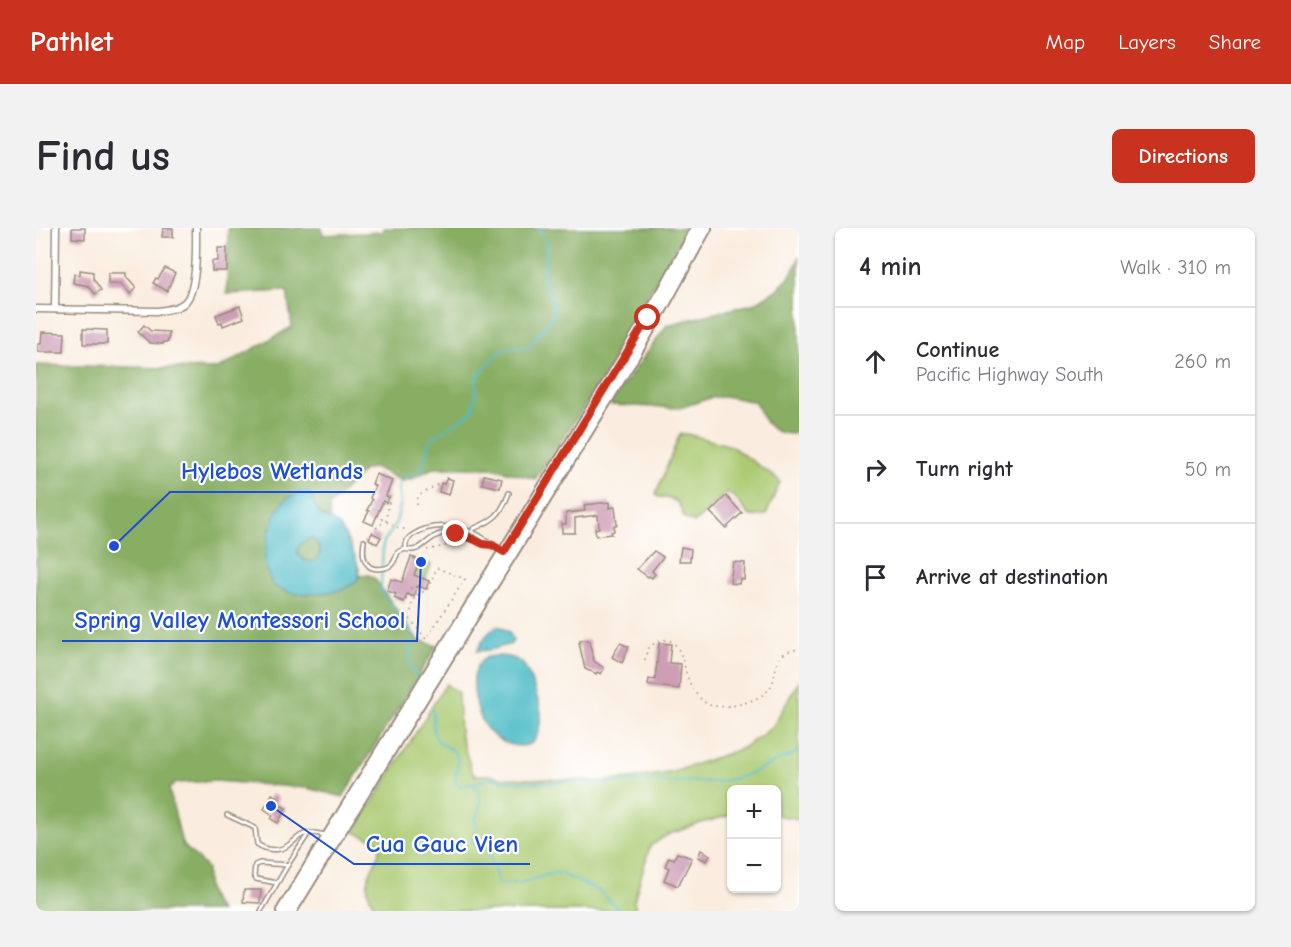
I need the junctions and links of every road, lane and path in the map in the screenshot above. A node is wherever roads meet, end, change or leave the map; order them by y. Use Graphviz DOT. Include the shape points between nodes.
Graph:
graph roads {
  1 [pos="56,228"];
  2 [pos="196,228"];
  3 [pos="697,228"];
  4 [pos="706,228"];
  5 [pos="36,309"];
  6 [pos="55,309"];
  7 [pos="439,484"];
  8 [pos="386,492"];
  9 [pos="509,493"];
  10 [pos="389,502"];
  11 [pos="417,504"];
  12 [pos="383,506"];
  13 [pos="376,516"];
  14 [pos="386,521"];
  15 [pos="399,528"];
  16 [pos="473,533"];
  17 [pos="473,539"];
  18 [pos="364,541"];
  19 [pos="492,545"];
  20 [pos="406,549"];
  21 [pos="415,550"];
  22 [pos="504,552"];
  23 [pos="420,589"];
  24 [pos="405,600"];
  25 [pos="426,639"];
  26 [pos="799,649"];
  27 [pos="645,660"];
  28 [pos="227,815"];
  29 [pos="309,833"];
  30 [pos="329,835"];
  31 [pos="288,865"];
  32 [pos="277,883"];
  33 [pos="261,911"];
  34 [pos="282,911"];
  35 [pos="291,911"];
  1 -- 6 [label="street"];
  2 -- 6 [label="street" via="193,282 189,296 179,306 157,311"];
  3 -- 22 [label="main road" via="642,327"];
  4 -- 35 [label="main road" via="652,326 504,572"];
  5 -- 6 [label="street"];
  7 -- 11 [label="path" via="418,496"];
  8 -- 10 [label="path"];
  9 -- 16 [label="lane" via="499,513 472,529"];
  10 -- 12 [label="path"];
  10 -- 14 [label="path"];
  13 -- 14 [label="path"];
  14 -- 15 [label="path"];
  14 -- 18 [label="path"];
  16 -- 19 [label="lane"];
  16 -- 20 [label="lane" via="455,527 430,528 412,535 406,541"];
  17 -- 19 [label="lane"];
  17 -- 21 [label="path" via="447,547"];
  17 -- 21 [label="lane" via="437,534"];
  18 -- 20 [label="lane" via="363,552 372,568 391,566 398,552"];
  19 -- 22 [label="lane"];
  20 -- 21 [label="lane"];
  22 -- 30 [label="main road"];
  23 -- 24 [label="path" via="411,586"];
  25 -- 25 [label="path" via="465,579 437,568 427,590 418,594 406,615"];
  26 -- 27 [label="path" via="788,651 779,659 774,680 762,696 725,706 710,705 697,695 671,641 655,642 646,651"];
  28 -- 29 [label="lane" via="255,828 257,844 263,849 285,847"];
  29 -- 30 [label="lane"];
  29 -- 31 [label="lane"];
  30 -- 34 [label="main road"];
  31 -- 32 [label="lane"];
  31 -- 32 [label="lane" via="255,865 256,879"];
  32 -- 33 [label="lane"];
}
